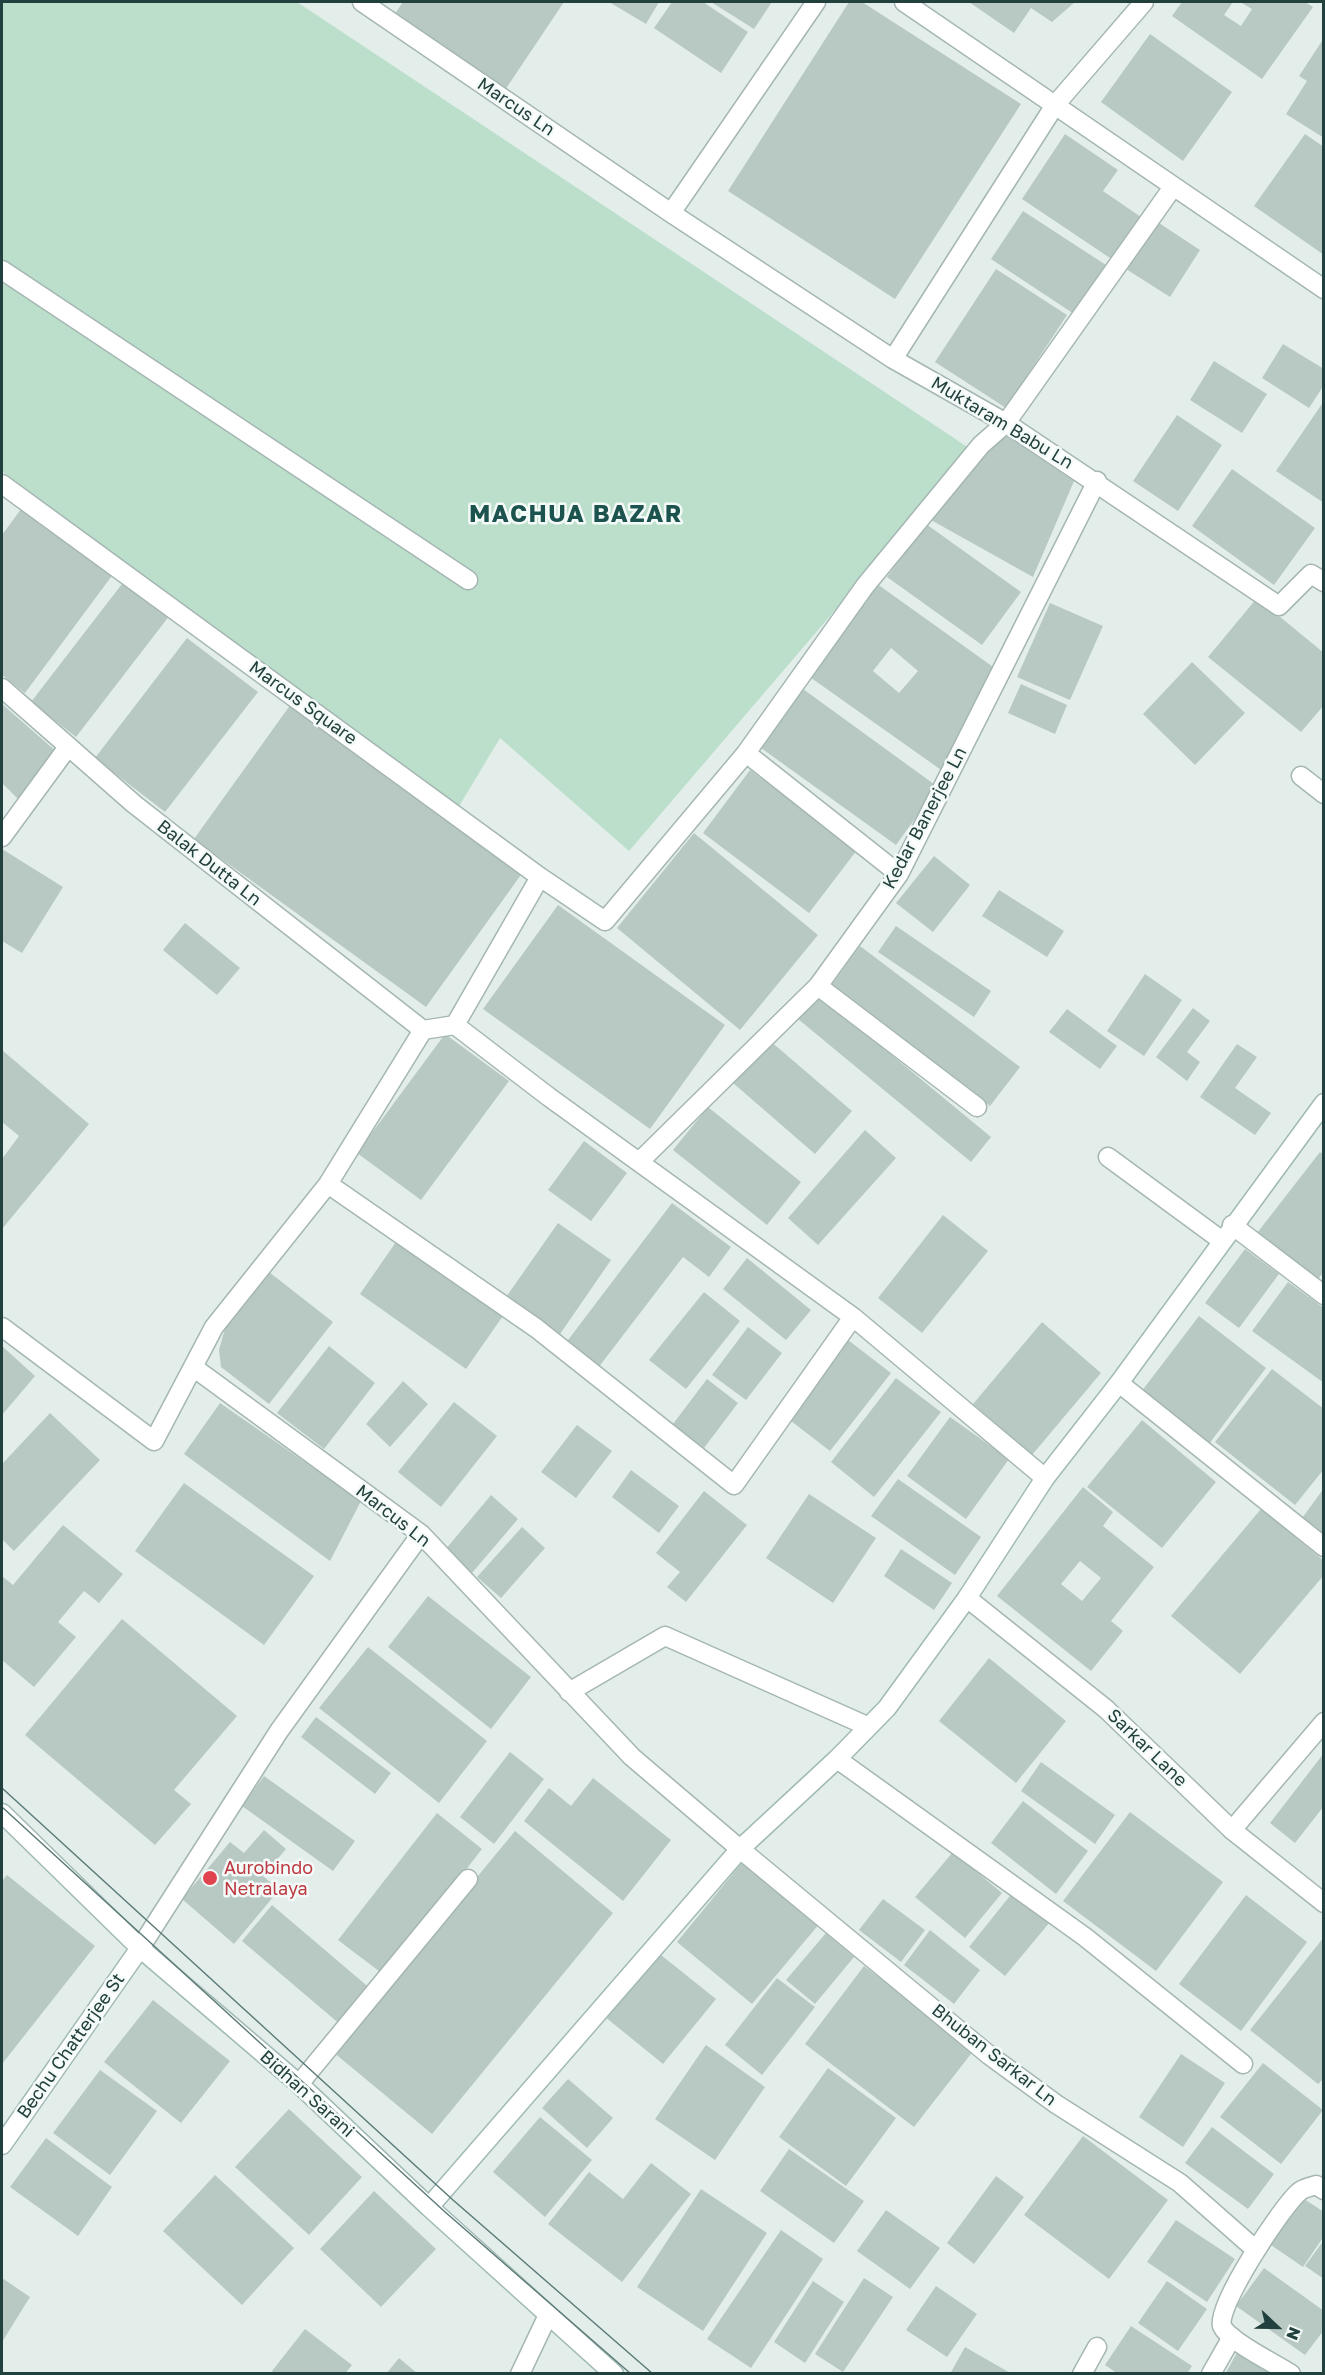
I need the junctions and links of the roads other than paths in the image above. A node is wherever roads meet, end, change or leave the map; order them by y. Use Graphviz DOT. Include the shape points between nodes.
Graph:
graph roads {
  1 [pos="362,2"];
  2 [pos="816,2"];
  3 [pos="904,2"];
  4 [pos="1144,2"];
  5 [pos="1055,105"];
  6 [pos="1173,187"];
  7 [pos="671,213"];
  8 [pos="2,270"];
  9 [pos="1323,290"];
  10 [pos="893,359"];
  11 [pos="1006,423"];
  12 [pos="1097,481"];
  13 [pos="2,484"];
  14 [pos="468,580"];
  15 [pos="1323,582"];
  16 [pos="2,688"];
  17 [pos="68,747"];
  18 [pos="746,753"];
  19 [pos="1301,776"];
  20 [pos="1323,794"];
  21 [pos="2,837"];
  22 [pos="899,874"];
  23 [pos="540,878"];
  24 [pos="818,986"];
  25 [pos="455,1025"];
  26 [pos="423,1030"];
  27 [pos="1323,1104"];
  28 [pos="977,1107"];
  29 [pos="1108,1157"];
  30 [pos="640,1161"];
  31 [pos="328,1185"];
  32 [pos="1232,1225"];
  33 [pos="1221,1240"];
  34 [pos="1323,1295"];
  35 [pos="853,1317"];
  36 [pos="2,1327"];
  37 [pos="193,1367"];
  38 [pos="1119,1383"];
  39 [pos="1044,1478"];
  40 [pos="421,1534"];
  41 [pos="1323,1547"];
  42 [pos="967,1598"];
  43 [pos="569,1692"];
  44 [pos="1323,1722"];
  45 [pos="867,1726"];
  46 [pos="837,1759"];
  47 [pos="2,1813"];
  48 [pos="1232,1830"];
  49 [pos="740,1849"];
  50 [pos="468,1879"];
  51 [pos="1323,1903"];
  52 [pos="140,1948"];
  53 [pos="1244,2064"];
  54 [pos="299,2084"];
  55 [pos="2,2145"];
  56 [pos="1320,2188"];
  57 [pos="429,2207"];
  58 [pos="1256,2250"];
  59 [pos="548,2315"];
  60 [pos="1227,2332"];
  61 [pos="1097,2347"];
  62 [pos="520,2373"];
  63 [pos="614,2373"];
  64 [pos="1082,2373"];
  65 [pos="1211,2373"];
  66 [pos="1291,2373"];
  1 -- 7 [label="street, Marcus Ln"];
  2 -- 7 [label="street"];
  3 -- 5 [label="street"];
  4 -- 5 [label="street"];
  5 -- 6 [label="street"];
  5 -- 10 [label="street"];
  6 -- 9 [label="street"];
  6 -- 11 [label="street"];
  7 -- 10 [label="street, Muktaram Babu Ln"];
  8 -- 14 [label="street"];
  10 -- 11 [label="street, Muktaram Babu Ln"];
  11 -- 12 [label="street, Muktaram Babu Ln"];
  11 -- 18 [label="street" via="981,445 865,586"];
  12 -- 15 [label="street, Muktaram Babu Ln" via="1279,606 1311,574"];
  12 -- 22 [label="street, Kedar Banerjee Ln"];
  13 -- 23 [label="street, Marcus Square"];
  16 -- 17 [label="street, Balak Dutta Ln"];
  17 -- 21 [label="street"];
  17 -- 26 [label="street, Balak Dutta Ln" via="134,804"];
  18 -- 22 [label="street"];
  18 -- 23 [label="street, Marcus Square" via="605,921"];
  19 -- 20 [label="street"];
  22 -- 24 [label="street, Kedar Banerjee Ln"];
  23 -- 25 [label="street"];
  24 -- 28 [label="street"];
  24 -- 30 [label="street, Kedar Banerjee Ln"];
  25 -- 26 [label="street"];
  25 -- 30 [label="street"];
  26 -- 31 [label="street"];
  27 -- 32 [label="street"];
  29 -- 33 [label="street"];
  30 -- 35 [label="street"];
  31 -- 35 [label="street" via="536,1328 734,1485"];
  31 -- 37 [label="street" via="214,1327"];
  32 -- 33 [label="street"];
  32 -- 34 [label="street"];
  33 -- 38 [label="street"];
  35 -- 39 [label="street"];
  36 -- 37 [label="street" via="154,1441"];
  37 -- 40 [label="street, Marcus Ln"];
  38 -- 39 [label="street"];
  38 -- 41 [label="street"];
  39 -- 42 [label="street"];
  40 -- 43 [label="street, Marcus Ln"];
  40 -- 52 [label="street, Bechu Chatterjee St" via="279,1731"];
  42 -- 45 [label="street" via="887,1708"];
  42 -- 48 [label="street, Sarkar Lane" via="1106,1709"];
  43 -- 45 [label="street" via="665,1636"];
  43 -- 49 [label="street, Marcus Ln" via="632,1757"];
  44 -- 48 [label="street"];
  45 -- 46 [label="street"];
  46 -- 49 [label="street"];
  46 -- 53 [label="street" via="1085,1937"];
  47 -- 52 [label="street, Bidhan Sarani"];
  48 -- 51 [label="street, Sarkar Lane"];
  49 -- 57 [label="street"];
  49 -- 58 [label="street, Bhuban Sarkar Ln" via="989,2055 1056,2104 1180,2183"];
  50 -- 54 [label="street"];
  52 -- 54 [label="street, Bidhan Sarani"];
  52 -- 55 [label="street, Bechu Chatterjee St"];
  54 -- 57 [label="street, Bidhan Sarani"];
  56 -- 58 [label="street" via="1300,2190"];
  57 -- 59 [label="street, Bidhan Sarani"];
  58 -- 60 [label="street" via="1221,2314"];
  59 -- 62 [label="street"];
  59 -- 63 [label="street, Bidhan Sarani"];
  60 -- 65 [label="street"];
  60 -- 66 [label="street"];
  61 -- 64 [label="street"];
}
